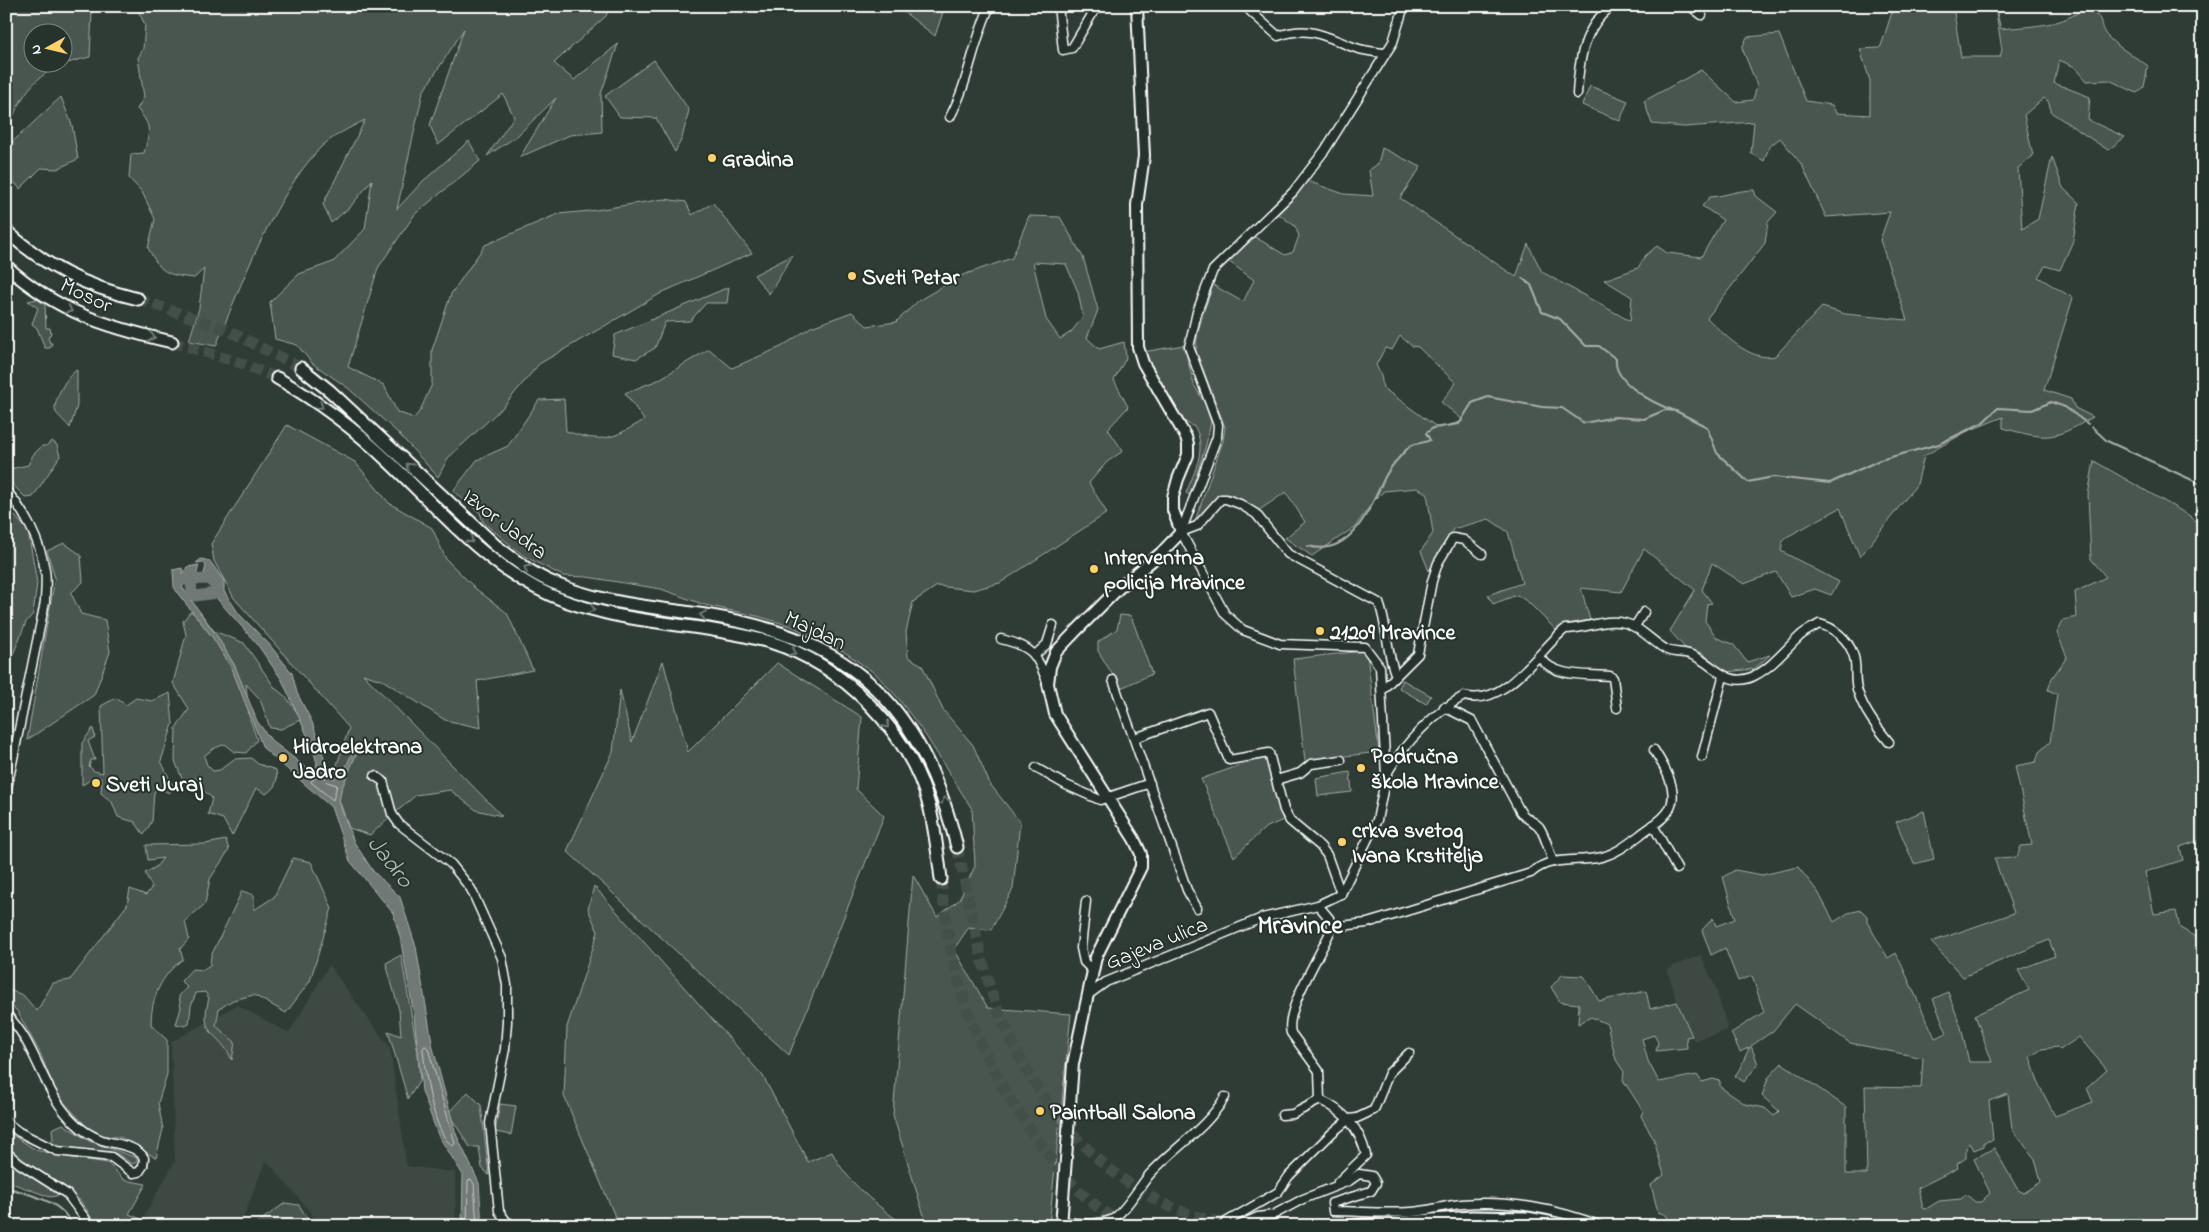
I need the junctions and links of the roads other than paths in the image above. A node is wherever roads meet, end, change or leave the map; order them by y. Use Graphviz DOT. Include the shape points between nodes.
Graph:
graph roads {
  1 [pos="990,6"];
  2 [pos="1058,6"];
  3 [pos="1098,6"];
  4 [pos="1137,6"];
  5 [pos="1404,6"];
  6 [pos="1612,6"];
  7 [pos="1690,6"];
  8 [pos="1250,11"];
  9 [pos="1702,15"];
  10 [pos="1384,54"];
  11 [pos="1577,94"];
  12 [pos="950,117"];
  13 [pos="6,231"];
  14 [pos="6,266"];
  15 [pos="138,300"];
  16 [pos="172,342"];
  17 [pos="301,368"];
  18 [pos="277,378"];
  19 [pos="6,490"];
  20 [pos="440,503"];
  21 [pos="1181,532"];
  22 [pos="1482,554"];
  23 [pos="1644,612"];
  24 [pos="751,624"];
  25 [pos="1053,625"];
  26 [pos="1635,626"];
  27 [pos="747,636"];
  28 [pos="1001,639"];
  29 [pos="1036,654"];
  30 [pos="1539,657"];
  31 [pos="1396,676"];
  32 [pos="1723,677"];
  33 [pos="1113,680"];
  34 [pos="1048,684"];
  35 [pos="1382,690"];
  36 [pos="1444,707"];
  37 [pos="1616,708"];
  38 [pos="1135,738"];
  39 [pos="1889,742"];
  40 [pos="1654,750"];
  41 [pos="1702,757"];
  42 [pos="1341,760"];
  43 [pos="1036,768"];
  44 [pos="375,776"];
  45 [pos="1386,776"];
  46 [pos="1276,780"];
  47 [pos="1150,783"];
  48 [pos="6,793"];
  49 [pos="1108,797"];
  50 [pos="1653,825"];
  51 [pos="958,847"];
  52 [pos="1553,862"];
  53 [pos="1677,869"];
  54 [pos="942,879"];
  55 [pos="1341,894"];
  56 [pos="1086,901"];
  57 [pos="1318,905"];
  58 [pos="1197,908"];
  59 [pos="1332,927"];
  60 [pos="1093,971"];
  61 [pos="1088,995"];
  62 [pos="6,1014"];
  63 [pos="1409,1053"];
  64 [pos="1225,1097"];
  65 [pos="1320,1100"];
  66 [pos="1282,1115"];
  67 [pos="1350,1119"];
  68 [pos="6,1122"];
  69 [pos="6,1152"];
  70 [pos="1319,1194"];
  71 [pos="504,1223"];
  72 [pos="1061,1223"];
  73 [pos="1076,1225"];
  74 [pos="88,1226"];
  75 [pos="515,1226"];
  76 [pos="1223,1226"];
  77 [pos="1238,1226"];
  78 [pos="1354,1226"];
  79 [pos="1569,1226"];
  80 [pos="1601,1226"];
  1 -- 12 [label="street" via="982,22 965,84"];
  2 -- 3 [label="street" via="1063,50 1067,51"];
  4 -- 21 [label="main road" via="1144,156 1137,205 1139,355 1188,444 1188,455 1173,497 1173,510"];
  5 -- 10 [label="street" via="1393,42"];
  6 -- 11 [label="street" via="1598,16 1579,58"];
  7 -- 9 [label="street"];
  8 -- 10 [label="street" via="1278,36 1295,30 1328,36 1355,48"];
  10 -- 21 [label="street" via="1342,126 1293,192 1213,270 1189,347 1218,425 1217,436"];
  13 -- 15 [label="highway, Mosor" via="38,258 80,280"];
  14 -- 16 [label="highway, Mosor, one-way" via="77,315"];
  20 -- 17 [label="highway, one-way" via="330,391"];
  18 -- 20 [label="highway, one-way" via="342,422"];
  19 -- 48 [label="street" via="27,518 45,571 45,602"];
  24 -- 20 [label="highway, Izvor Jadra, one-way" via="610,600 548,581 520,564"];
  20 -- 27 [label="highway, Izvor Jadra, one-way" via="482,552 508,571 567,602 617,615"];
  21 -- 31 [label="street" via="1197,526 1221,499 1226,498 1256,514 1288,554 1379,603 1386,621 1391,665"];
  21 -- 34 [label="main road" via="1056,652"];
  21 -- 35 [label="street" via="1225,614 1243,630 1280,644 1365,647 1380,666"];
  22 -- 31 [label="street" via="1464,540 1453,538 1438,563 1432,581 1418,654"];
  23 -- 26 [label="street"];
  51 -- 24 [label="highway, Majdan, one-way" via="939,783 924,752 882,694 861,675 815,646"];
  25 -- 29 [label="street" via="1047,644"];
  26 -- 30 [label="street" via="1604,622 1565,629"];
  26 -- 32 [label="street" via="1669,651 1689,654 1707,662"];
  27 -- 54 [label="highway, Majdan, one-way" via="792,651 824,668 868,702 897,738 918,776 928,803"];
  28 -- 29 [label="street" via="1024,646"];
  29 -- 34 [label="street"];
  30 -- 36 [label="street" via="1496,694 1473,699 1464,696"];
  30 -- 37 [label="street" via="1547,667 1557,672 1610,676 1613,678"];
  31 -- 35 [label="street"];
  32 -- 39 [label="street" via="1742,680 1753,676 1774,662 1801,635 1819,624 1832,627 1854,654 1858,693 1867,713"];
  32 -- 41 [label="street"];
  33 -- 38 [label="street"];
  34 -- 49 [label="main road" via="1055,714"];
  35 -- 45 [label="street"];
  36 -- 45 [label="street" via="1396,758"];
  36 -- 52 [label="street" via="1472,721 1525,820 1540,828"];
  38 -- 46 [label="street" via="1208,712 1229,760 1269,753"];
  38 -- 47 [label="street"];
  40 -- 50 [label="street" via="1668,772 1672,789 1670,810"];
  42 -- 46 [label="street" via="1311,764 1300,773"];
  43 -- 49 [label="street" via="1089,796 1100,800"];
  44 -- 71 [label="street" via="383,781 392,814 399,824 451,864 471,889 502,958 507,985 507,1022 505,1049 490,1123 499,1211"];
  45 -- 55 [label="street" via="1377,820"];
  46 -- 55 [label="street" via="1290,821 1327,855"];
  47 -- 49 [label="street"];
  47 -- 58 [label="street" via="1187,890"];
  49 -- 60 [label="main road" via="1134,839 1141,854 1141,867 1107,933"];
  50 -- 52 [label="street" via="1623,849 1598,858"];
  50 -- 53 [label="street"];
  52 -- 59 [label="street" via="1540,864 1531,873 1367,923"];
  55 -- 57 [label="street, Gajeva ulica"];
  56 -- 60 [label="street" via="1081,948 1084,962"];
  57 -- 59 [label="street"];
  57 -- 61 [label="street, Gajeva ulica" via="1262,918 1106,982"];
  59 -- 65 [label="street" via="1296,1001 1289,1026 1319,1071"];
  60 -- 61 [label="main road"];
  61 -- 72 [label="main road, Gajeva ulica" via="1073,1064"];
  62 -- 68 [label="street" via="18,1025 54,1096 74,1123 101,1140 139,1152 144,1158 143,1166 139,1172 133,1173 111,1157 57,1151"];
  63 -- 67 [label="street" via="1389,1073 1374,1110"];
  64 -- 73 [label="street" via="1214,1115 1150,1174 1113,1220"];
  65 -- 66 [label="street" via="1293,1114"];
  65 -- 67 [label="street"];
  67 -- 70 [label="street" via="1366,1155 1342,1179"];
  67 -- 76 [label="street" via="1289,1176 1278,1192"];
  69 -- 74 [label="street" via="67,1194"];
  70 -- 77 [label="street" via="1273,1216 1258,1217"];
  70 -- 80 [label="street" via="1359,1174 1372,1176 1376,1183 1371,1191 1332,1203 1333,1211 1421,1211 1463,1204 1510,1204"];
  71 -- 75 [label="street"];
  72 -- 73 [label="street"];
  78 -- 79 [label="highway" via="1472,1217 1527,1218"];
}
